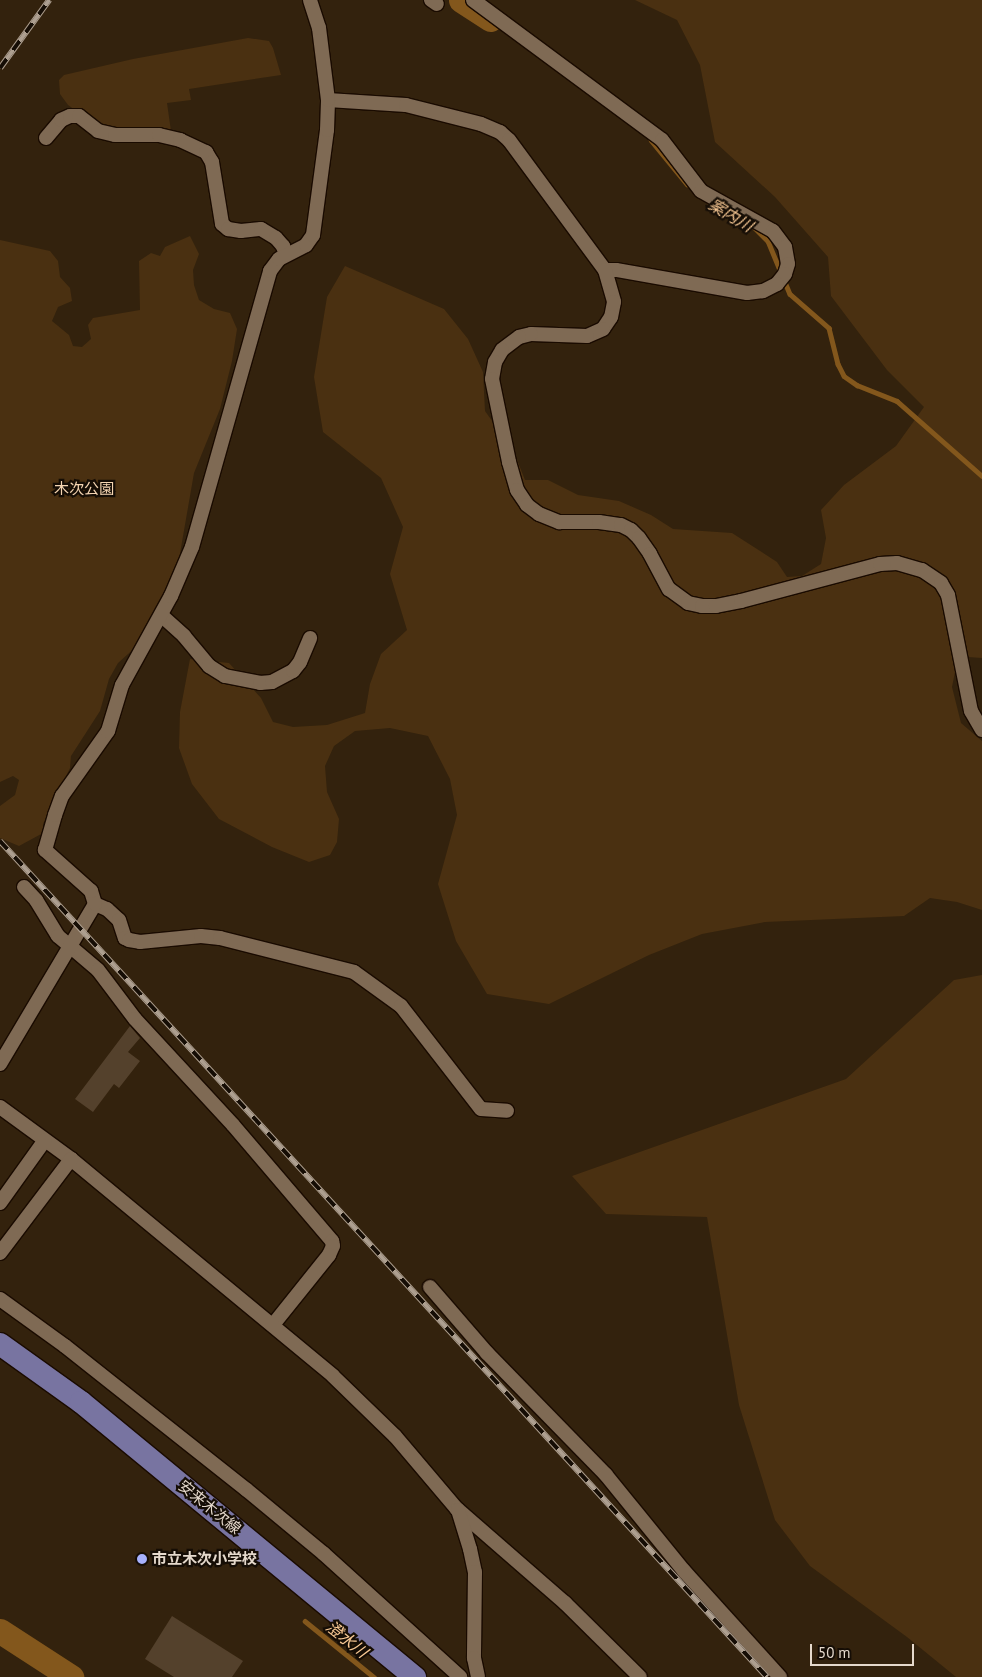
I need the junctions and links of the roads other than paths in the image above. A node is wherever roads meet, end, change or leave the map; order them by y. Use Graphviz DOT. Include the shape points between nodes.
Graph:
graph roads {
  1 [pos="310,0"];
  2 [pos="473,0"];
  3 [pos="328,100"];
  4 [pos="46,138"];
  5 [pos="286,255"];
  6 [pos="605,270"];
  7 [pos="160,615"];
  8 [pos="310,638"];
  9 [pos="982,730"];
  10 [pos="24,887"];
  11 [pos="95,904"];
  12 [pos="70,948"];
  13 [pos="0,1064"];
  14 [pos="0,1107"];
  15 [pos="507,1111"];
  16 [pos="45,1140"];
  17 [pos="71,1159"];
  18 [pos="0,1203"];
  19 [pos="0,1253"];
  20 [pos="430,1287"];
  21 [pos="0,1299"];
  22 [pos="273,1324"];
  23 [pos="0,1344"];
  24 [pos="458,1509"];
  25 [pos="415,1677"];
  26 [pos="460,1677"];
  27 [pos="478,1677"];
  28 [pos="640,1677"];
  29 [pos="780,1677"];
  1 -- 3 [label="street" via="319,28"];
  2 -- 6 [label="street" via="662,140 701,191 773,232 785,247 787,269 777,284 763,291 747,293"];
  3 -- 5 [label="street" via="319,207 313,235 306,246"];
  3 -- 6 [label="street" via="406,106 481,124 500,132"];
  4 -- 5 [label="street" via="61,120 79,116 98,131 115,135 159,135 206,152 212,162 222,224 241,231 261,229 276,238"];
  5 -- 7 [label="street" via="270,271 192,547"];
  6 -- 9 [label="street" via="614,302 611,317 603,329 587,336 531,334 519,337 502,350 495,362 492,379 509,462 517,490 527,505 559,522 598,522 631,530 650,554 669,589 688,604 716,606 741,601 880,564 922,570 942,583 948,595 971,712"];
  7 -- 8 [label="street" via="213,669 225,676 260,683 272,682 293,671"];
  7 -- 11 [label="street" via="122,685 108,731 62,796 45,846 47,854 91,891"];
  10 -- 12 [label="street" via="36,900 52,929"];
  11 -- 12 [label="street"];
  11 -- 15 [label="street" via="108,909 119,920 125,938 129,940 220,938 354,972 401,1006 481,1109"];
  12 -- 13 [label="street"];
  12 -- 22 [label="street" via="98,970 135,1019 233,1124 332,1241 329,1255"];
  14 -- 16 [label="street"];
  16 -- 17 [label="street"];
  16 -- 18 [label="street"];
  17 -- 19 [label="street"];
  17 -- 22 [label="street"];
  20 -- 29 [label="street" via="487,1353 606,1475 684,1571"];
  21 -- 26 [label="street" via="248,1490"];
  22 -- 24 [label="street" via="395,1436"];
  23 -- 25 [label="main road, 安来木次線" via="81,1402"];
  24 -- 27 [label="street" via="475,1572 474,1658"];
  24 -- 28 [label="street" via="565,1603"];
}
